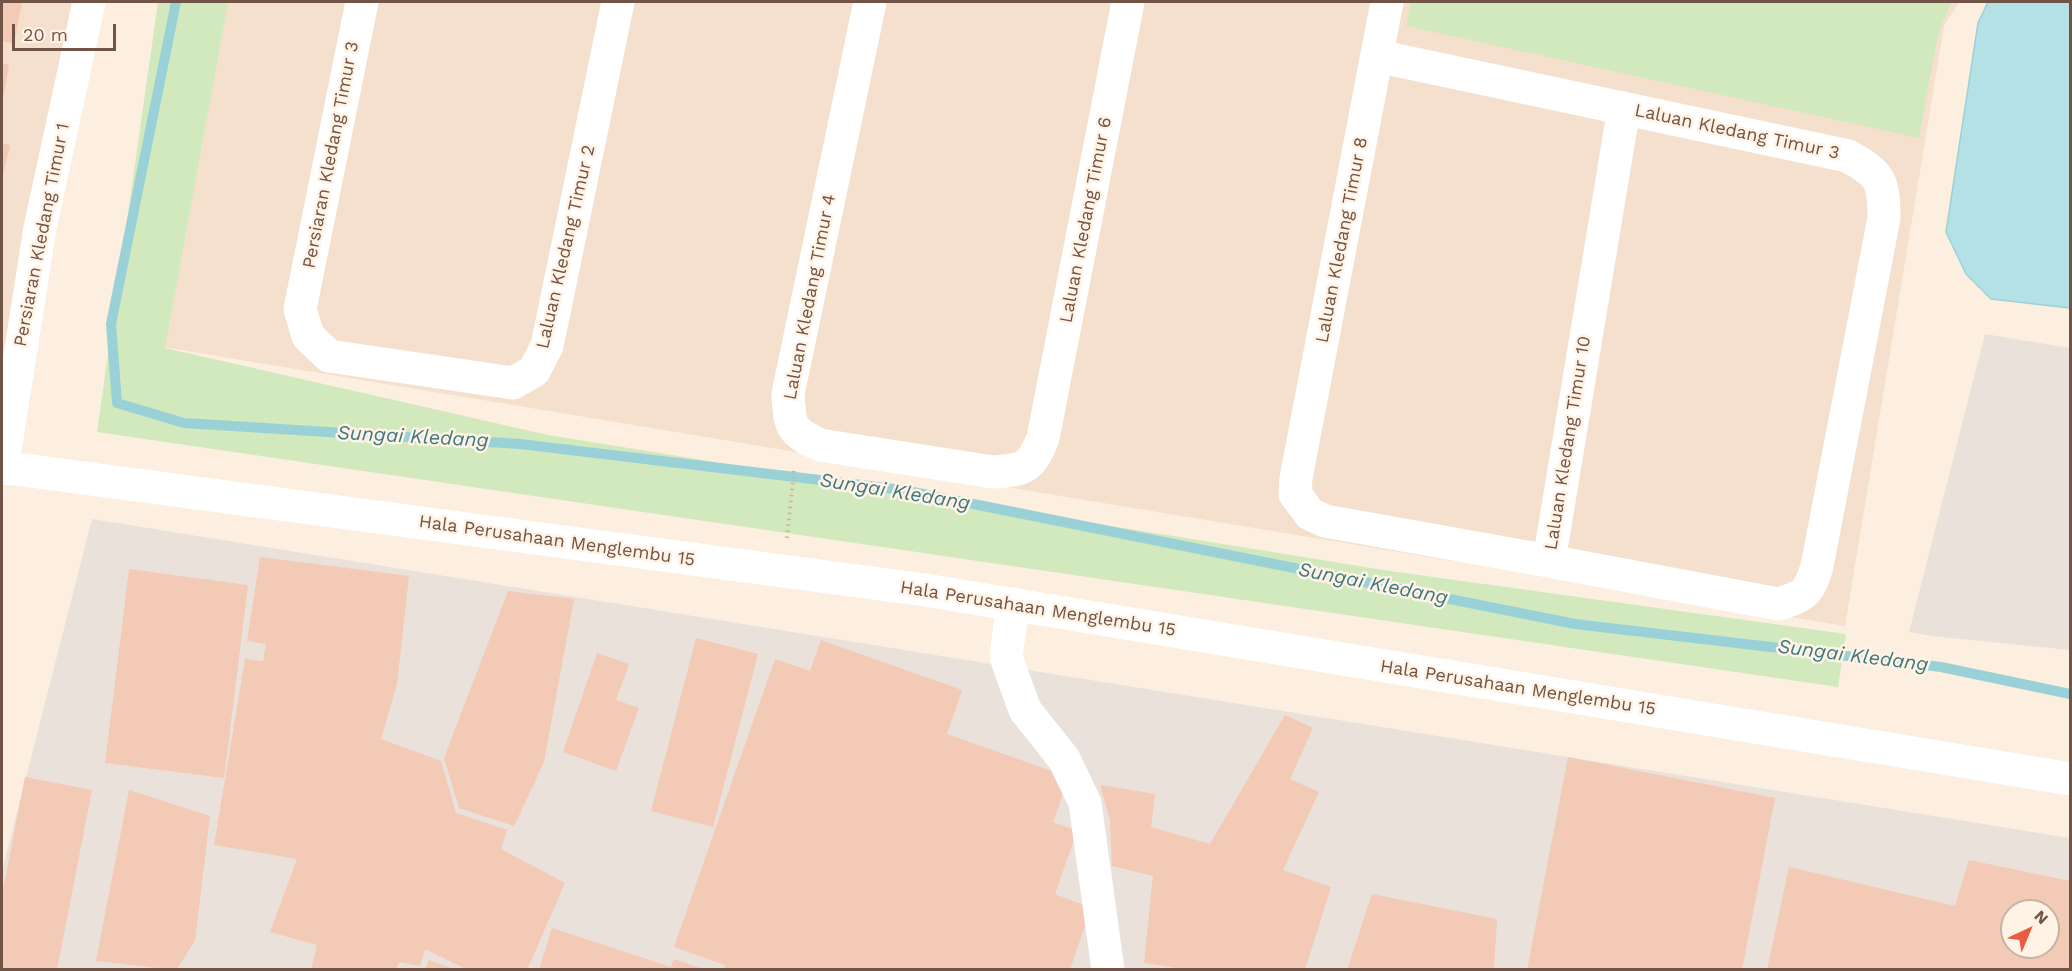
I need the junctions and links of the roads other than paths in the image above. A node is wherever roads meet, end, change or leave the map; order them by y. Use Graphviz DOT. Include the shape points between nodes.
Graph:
graph roads {
  1 [pos="89,2"];
  2 [pos="362,2"];
  3 [pos="618,2"];
  4 [pos="870,2"];
  5 [pos="1128,2"];
  6 [pos="1387,2"];
  7 [pos="1377,56"];
  8 [pos="1624,108"];
  9 [pos="300,309"];
  10 [pos="1043,438"];
  11 [pos="2,468"];
  12 [pos="1549,561"];
  13 [pos="1817,566"];
  14 [pos="1012,604"];
  15 [pos="2070,779"];
  16 [pos="1108,969"];
  1 -- 11 [label="street, Persiaran Kledang Timur 1" via="40,228"];
  2 -- 9 [label="street, Persiaran Kledang Timur 3"];
  3 -- 9 [label="street, Laluan Kledang Timur 2" via="547,346 534,371 513,383 329,356 308,336"];
  4 -- 10 [label="street, Laluan Kledang Timur 4" via="788,394 789,420 798,435 820,446 993,472 1018,471 1035,458"];
  5 -- 10 [label="street, Laluan Kledang Timur 6"];
  6 -- 7 [label="street, Laluan Kledang Timur 8"];
  7 -- 8 [label="street, Laluan Kledang Timur 3"];
  7 -- 12 [label="street, Laluan Kledang Timur 8" via="1295,494 1310,514 1325,521"];
  8 -- 12 [label="street, Laluan Kledang Timur 10"];
  8 -- 13 [label="street, Laluan Kledang Timur 3" via="1848,156 1871,169 1884,191 1884,218"];
  11 -- 14 [label="street, Hala Perusahaan Menglembu 15"];
  12 -- 13 [label="street, Laluan Kledang Timur 10" via="1778,604 1797,598 1811,586"];
  14 -- 15 [label="street, Hala Perusahaan Menglembu 15"];
  14 -- 16 [label="street" via="1006,657 1025,710 1064,759 1085,803"];
}
